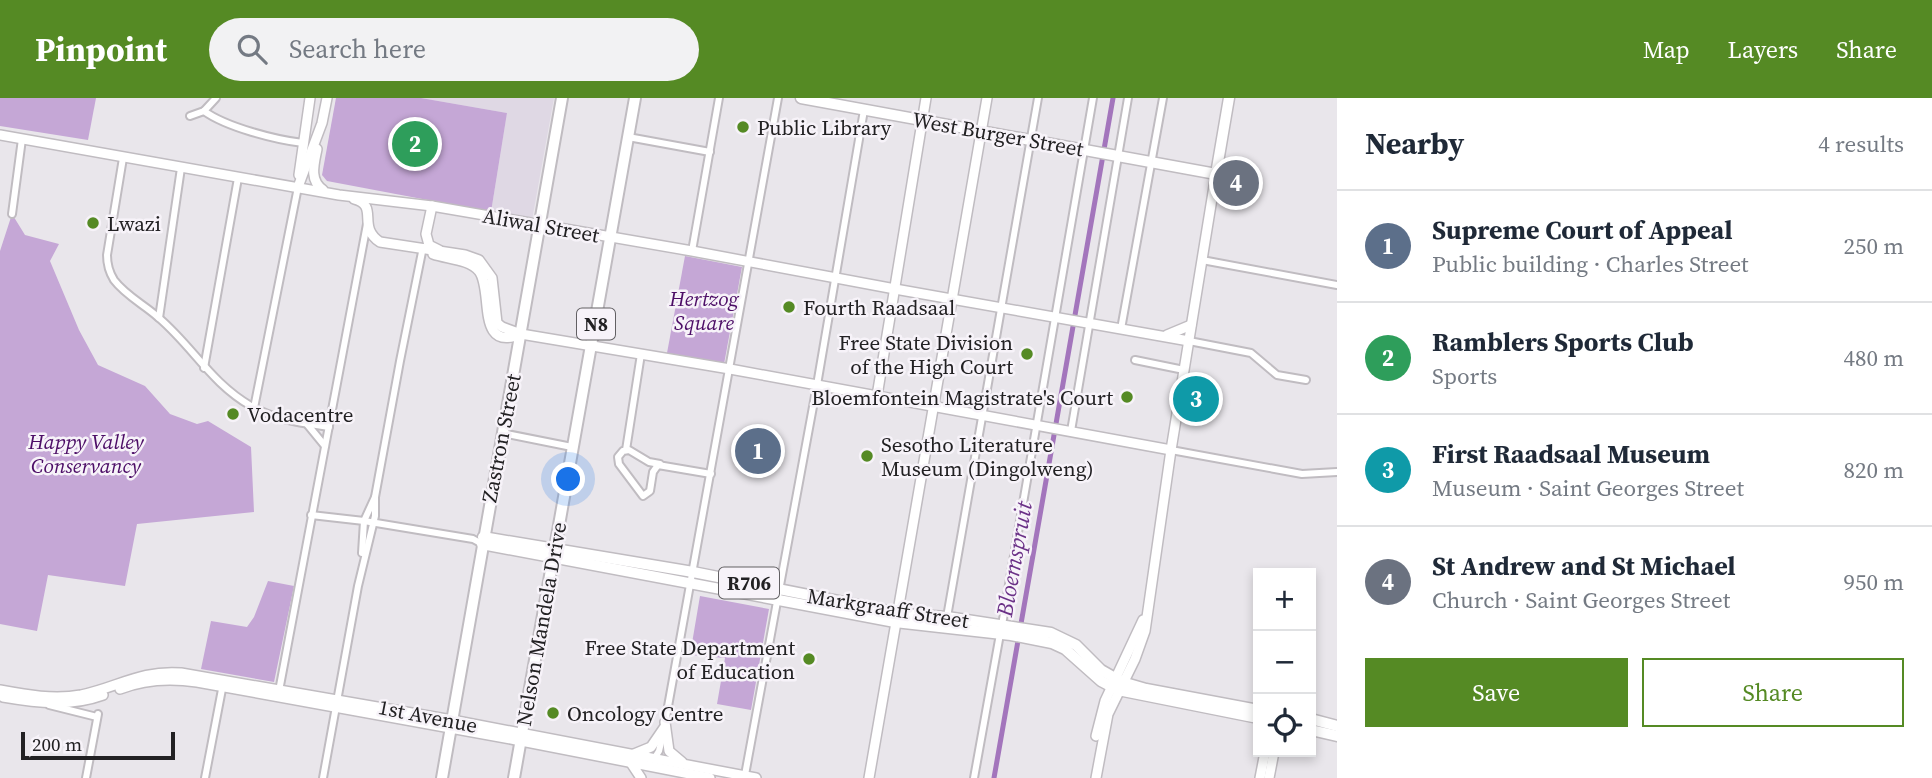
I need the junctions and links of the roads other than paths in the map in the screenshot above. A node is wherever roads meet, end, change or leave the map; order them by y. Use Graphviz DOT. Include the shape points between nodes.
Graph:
graph roads {
  1 [pos="216,98"];
  2 [pos="310,98"];
  3 [pos="327,98"];
  4 [pos="562,98"];
  5 [pos="635,98"];
  6 [pos="719,98"];
  7 [pos="778,98"];
  8 [pos="801,98"];
  9 [pos="926,98"];
  10 [pos="987,98"];
  11 [pos="1038,98"];
  12 [pos="1093,98"];
  13 [pos="1128,98"];
  14 [pos="1163,98"];
  15 [pos="1229,98"];
  16 [pos="864,110"];
  17 [pos="204,111"];
  18 [pos="190,116"];
  19 [pos="921,120"];
  20 [pos="322,123"];
  21 [pos="982,131"];
  22 [pos="0,135"];
  23 [pos="628,137"];
  24 [pos="22,139"];
  25 [pos="1030,139"];
  26 [pos="303,143"];
  27 [pos="1087,149"];
  28 [pos="710,152"];
  29 [pos="1116,155"];
  30 [pos="123,158"];
  31 [pos="1152,162"];
  32 [pos="181,167"];
  33 [pos="1216,174"];
  34 [pos="238,178"];
  35 [pos="298,187"];
  36 [pos="327,193"];
  37 [pos="339,195"];
  38 [pos="373,198"];
  39 [pos="432,206"];
  40 [pos="12,214"];
  41 [pos="367,224"];
  42 [pos="540,225"];
  43 [pos="426,234"];
  44 [pos="610,238"];
  45 [pos="380,242"];
  46 [pos="363,245"];
  47 [pos="423,250"];
  48 [pos="692,251"];
  49 [pos="444,252"];
  50 [pos="1202,260"];
  51 [pos="750,262"];
  52 [pos="835,278"];
  53 [pos="1337,285"];
  54 [pos="895,289"];
  55 [pos="952,299"];
  56 [pos="1000,307"];
  57 [pos="1058,317"];
  58 [pos="159,318"];
  59 [pos="1086,323"];
  60 [pos="1191,325"];
  61 [pos="1121,329"];
  62 [pos="521,334"];
  63 [pos="1161,337"];
  64 [pos="1189,341"];
  65 [pos="592,345"];
  66 [pos="641,354"];
  67 [pos="1135,360"];
  68 [pos="204,368"];
  69 [pos="730,369"];
  70 [pos="1184,370"];
  71 [pos="1306,380"];
  72 [pos="817,385"];
  73 [pos="877,396"];
  74 [pos="934,406"];
  75 [pos="254,408"];
  76 [pos="983,415"];
  77 [pos="305,423"];
  78 [pos="1039,425"];
  79 [pos="329,427"];
  80 [pos="1072,431"];
  81 [pos="502,433"];
  82 [pos="325,446"];
  83 [pos="572,447"];
  84 [pos="626,450"];
  85 [pos="1171,450"];
  86 [pos="660,464"];
  87 [pos="1337,472"];
  88 [pos="711,474"];
  89 [pos="375,497"];
  90 [pos="311,515"];
  91 [pos="364,521"];
  92 [pos="374,522"];
  93 [pos="479,540"];
  94 [pos="553,553"];
  95 [pos="692,577"];
  96 [pos="358,586"];
  97 [pos="778,594"];
  98 [pos="896,617"];
  99 [pos="948,622"];
  100 [pos="1006,630"];
  101 [pos="223,683"];
  102 [pos="1116,684"];
  103 [pos="0,690"];
  104 [pos="100,693"];
  105 [pos="278,694"];
  106 [pos="0,696"];
  107 [pos="337,703"];
  108 [pos="44,704"];
  109 [pos="1253,710"];
  110 [pos="1316,720"];
  111 [pos="451,724"];
  112 [pos="665,725"];
  113 [pos="1337,726"];
  114 [pos="1316,731"];
  115 [pos="1337,736"];
  116 [pos="521,737"];
  117 [pos="1264,757"];
  118 [pos="1273,757"];
  119 [pos="630,759"];
  120 [pos="658,766"];
  121 [pos="685,769"];
  122 [pos="745,775"];
  123 [pos="86,778"];
  124 [pos="205,778"];
  125 [pos="323,778"];
  126 [pos="442,778"];
  127 [pos="514,778"];
  128 [pos="641,778"];
  129 [pos="646,778"];
  130 [pos="710,778"];
  131 [pos="757,778"];
  132 [pos="870,778"];
  133 [pos="974,778"];
  134 [pos="1090,778"];
  135 [pos="1096,778"];
  136 [pos="1260,778"];
  137 [pos="1269,778"];
  1 -- 17 [label="street"];
  2 -- 26 [label="street"];
  3 -- 20 [label="street"];
  4 -- 42 [label="highway, Zastron Street"];
  5 -- 23 [label="highway, Nelson Mandela Drive / N8"];
  6 -- 28 [label="street"];
  7 -- 51 [label="street"];
  8 -- 16 [label="main road, West Burger Street"];
  9 -- 19 [label="street"];
  10 -- 21 [label="street"];
  11 -- 25 [label="street"];
  12 -- 27 [label="street"];
  13 -- 29 [label="street"];
  14 -- 31 [label="street"];
  15 -- 33 [label="main road"];
  16 -- 19 [label="main road, West Burger Street"];
  16 -- 52 [label="street"];
  17 -- 18 [label="street"];
  17 -- 26 [label="street" via="270,137"];
  19 -- 21 [label="main road, West Burger Street"];
  19 -- 54 [label="street"];
  20 -- 35 [label="street"];
  20 -- 36 [label="street" via="313,174 317,186"];
  21 -- 25 [label="main road, West Burger Street"];
  21 -- 55 [label="street"];
  22 -- 24 [label="street, Aliwal Street"];
  23 -- 28 [label="street"];
  23 -- 44 [label="highway, Nelson Mandela Drive / N8"];
  24 -- 30 [label="street, Aliwal Street"];
  24 -- 40 [label="street"];
  25 -- 27 [label="main road, West Burger Street"];
  25 -- 56 [label="street"];
  26 -- 35 [label="street"];
  27 -- 29 [label="main road, West Burger Street"];
  27 -- 57 [label="street"];
  28 -- 48 [label="street"];
  29 -- 31 [label="main road, West Burger Street"];
  29 -- 59 [label="street"];
  30 -- 32 [label="street, Aliwal Street"];
  30 -- 58 [label="street" via="107,262 119,286"];
  31 -- 33 [label="main road, West Burger Street"];
  31 -- 61 [label="street"];
  32 -- 34 [label="street, Aliwal Street"];
  32 -- 58 [label="street"];
  33 -- 50 [label="street"];
  34 -- 35 [label="street, Aliwal Street"];
  34 -- 68 [label="street"];
  35 -- 36 [label="street, Aliwal Street"];
  35 -- 75 [label="street"];
  36 -- 37 [label="street, Aliwal Street"];
  37 -- 38 [label="street, Aliwal Street"];
  37 -- 41 [label="street" via="363,202"];
  38 -- 39 [label="street, Aliwal Street"];
  38 -- 41 [label="street"];
  39 -- 42 [label="street, Aliwal Street"];
  39 -- 43 [label="street"];
  41 -- 45 [label="street" via="371,236"];
  41 -- 46 [label="street"];
  42 -- 44 [label="street, Aliwal Street"];
  42 -- 62 [label="highway, Zastron Street"];
  43 -- 47 [label="street"];
  43 -- 49 [label="street" via="432,247"];
  44 -- 48 [label="street, Aliwal Street"];
  44 -- 65 [label="highway, Nelson Mandela Drive / N8"];
  45 -- 46 [label="street"];
  45 -- 47 [label="street"];
  46 -- 79 [label="street"];
  47 -- 49 [label="street"];
  47 -- 62 [label="street" via="474,267 483,279 492,329 510,338"];
  47 -- 89 [label="street"];
  48 -- 51 [label="street, Aliwal Street"];
  49 -- 62 [label="street" via="465,255 484,265 492,278 497,323"];
  50 -- 53 [label="street"];
  50 -- 60 [label="street"];
  51 -- 52 [label="street, Aliwal Street"];
  51 -- 69 [label="street"];
  52 -- 54 [label="street, Aliwal Street"];
  52 -- 72 [label="street"];
  54 -- 55 [label="street, Aliwal Street"];
  54 -- 73 [label="street"];
  55 -- 56 [label="street, Aliwal Street"];
  55 -- 74 [label="street"];
  56 -- 57 [label="street, Aliwal Street"];
  56 -- 76 [label="street"];
  57 -- 59 [label="street, Aliwal Street"];
  57 -- 78 [label="street"];
  58 -- 68 [label="street"];
  59 -- 61 [label="street, Aliwal Street"];
  59 -- 80 [label="street"];
  60 -- 63 [label="street"];
  60 -- 64 [label="street"];
  61 -- 63 [label="street, Aliwal Street"];
  62 -- 65 [label="street"];
  62 -- 81 [label="highway, Zastron Street"];
  63 -- 64 [label="street, Aliwal Street"];
  64 -- 70 [label="street"];
  64 -- 71 [label="street" via="1251,353 1273,372"];
  65 -- 66 [label="street"];
  65 -- 83 [label="highway, Nelson Mandela Drive / N8"];
  66 -- 69 [label="street"];
  66 -- 84 [label="street"];
  67 -- 70 [label="street"];
  68 -- 75 [label="street"];
  69 -- 72 [label="street"];
  69 -- 88 [label="street"];
  70 -- 85 [label="street"];
  72 -- 73 [label="street"];
  72 -- 97 [label="street"];
  73 -- 74 [label="street"];
  74 -- 76 [label="street"];
  74 -- 98 [label="street"];
  75 -- 77 [label="street"];
  76 -- 78 [label="street"];
  76 -- 99 [label="street"];
  77 -- 79 [label="street"];
  77 -- 82 [label="street"];
  78 -- 80 [label="street"];
  78 -- 100 [label="street"];
  79 -- 82 [label="street"];
  80 -- 85 [label="street"];
  81 -- 83 [label="street"];
  81 -- 93 [label="highway, Zastron Street"];
  82 -- 90 [label="street"];
  83 -- 94 [label="highway, Nelson Mandela Drive / N8"];
  84 -- 86 [label="street"];
  84 -- 86 [label="street" via="618,460 643,496 650,491 653,472"];
  85 -- 87 [label="street" via="1285,472"];
  85 -- 102 [label="street" via="1145,615"];
  86 -- 88 [label="street"];
  88 -- 95 [label="street"];
  89 -- 91 [label="street"];
  89 -- 92 [label="street"];
  90 -- 91 [label="street, Markgraaff Street"];
  90 -- 105 [label="street"];
  91 -- 92 [label="street, Markgraaff Street"];
  91 -- 96 [label="street"];
  92 -- 93 [label="street, Markgraaff Street"];
  92 -- 96 [label="street"];
  93 -- 94 [label="main road, Markgraaff Street / R706"];
  93 -- 111 [label="highway, Zastron Street"];
  94 -- 95 [label="main road, Markgraaff Street / R706"];
  94 -- 116 [label="highway, Nelson Mandela Drive / N8"];
  95 -- 97 [label="main road, Markgraaff Street / R706"];
  95 -- 112 [label="street"];
  96 -- 107 [label="street"];
  97 -- 98 [label="main road, Markgraaff Street / R706"];
  97 -- 122 [label="street"];
  98 -- 99 [label="main road, Markgraaff Street / R706"];
  98 -- 132 [label="street"];
  99 -- 100 [label="main road, Markgraaff Street / R706"];
  100 -- 102 [label="main road, Markgraaff Street / R706" via="1034,634 1065,649"];
  100 -- 133 [label="street"];
  101 -- 104 [label="street, 1st Avenue" via="143,674"];
  101 -- 105 [label="street, 1st Avenue"];
  101 -- 124 [label="street"];
  102 -- 109 [label="main road, R706"];
  102 -- 134 [label="street" via="1101,711"];
  102 -- 135 [label="street"];
  103 -- 104 [label="street" via="56,697"];
  104 -- 108 [label="street" via="68,703"];
  105 -- 107 [label="street, 1st Avenue"];
  106 -- 108 [label="street"];
  107 -- 111 [label="street, 1st Avenue"];
  107 -- 125 [label="street"];
  108 -- 123 [label="street" via="97,716"];
  110 -- 113 [label="main road"];
  111 -- 116 [label="street, 1st Avenue"];
  111 -- 126 [label="highway, Zastron Street"];
  112 -- 119 [label="street" via="651,747"];
  112 -- 120 [label="street"];
  112 -- 121 [label="street" via="669,751"];
  114 -- 115 [label="main road"];
  116 -- 119 [label="street, 1st Avenue"];
  116 -- 127 [label="highway, Nelson Mandela Drive / N8"];
  117 -- 136 [label="street"];
  118 -- 137 [label="street"];
  119 -- 120 [label="street, 1st Avenue"];
  119 -- 128 [label="street"];
  120 -- 121 [label="street, 1st Avenue"];
  120 -- 121 [label="street"];
  120 -- 129 [label="street"];
  121 -- 122 [label="street, 1st Avenue"];
  121 -- 130 [label="street, 1st Avenue"];
  122 -- 131 [label="street, 1st Avenue"];
}
